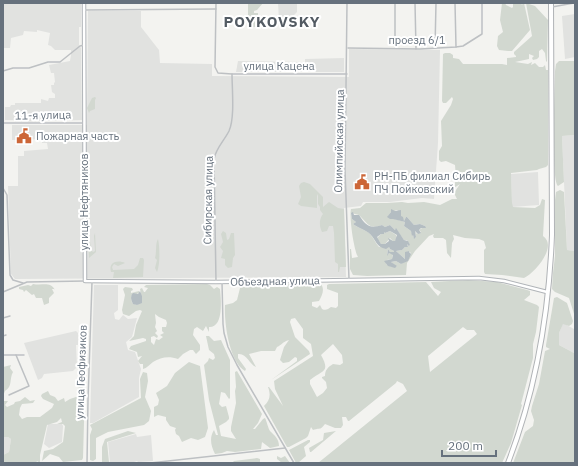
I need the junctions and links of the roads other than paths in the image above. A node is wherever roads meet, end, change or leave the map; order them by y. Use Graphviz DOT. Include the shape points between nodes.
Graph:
graph roads {
  1 [pos="84,3"];
  2 [pos="216,3"];
  3 [pos="347,3"];
  4 [pos="395,3"];
  5 [pos="415,3"];
  6 [pos="436,3"];
  7 [pos="455,3"];
  8 [pos="482,3"];
  9 [pos="574,3"];
  10 [pos="551,5"];
  11 [pos="216,9"];
  12 [pos="84,10"];
  13 [pos="84,45"];
  14 [pos="456,47"];
  15 [pos="348,48"];
  16 [pos="395,48"];
  17 [pos="435,48"];
  18 [pos="416,49"];
  19 [pos="3,71"];
  20 [pos="232,74"];
  21 [pos="347,74"];
  22 [pos="3,123"];
  23 [pos="84,123"];
  24 [pos="3,188"];
  25 [pos="349,280"];
  26 [pos="85,281"];
  27 [pos="92,282"];
  28 [pos="216,282"];
  29 [pos="222,282"];
  30 [pos="23,283"];
  31 [pos="3,292"];
  32 [pos="547,292"];
  33 [pos="10,316"];
  34 [pos="3,318"];
  35 [pos="6,335"];
  36 [pos="3,336"];
  37 [pos="3,355"];
  38 [pos="16,355"];
  39 [pos="24,355"];
  40 [pos="9,395"];
  41 [pos="285,448"];
  42 [pos="87,463"];
  43 [pos="150,463"];
  44 [pos="294,463"];
  45 [pos="508,463"];
  1 -- 12 [label="street, улица Нефтяников"];
  2 -- 11 [label="street"];
  3 -- 15 [label="street, Олимпийская улица"];
  4 -- 16 [label="street"];
  5 -- 18 [label="street"];
  6 -- 17 [label="street"];
  7 -- 14 [label="street"];
  8 -- 14 [label="street, проезд 6/1" via="482,34 465,45"];
  9 -- 10 [label="street"];
  10 -- 32 [label="highway" via="552,236"];
  11 -- 12 [label="street"];
  11 -- 20 [label="street, улица Кацена" via="215,67 219,74"];
  12 -- 13 [label="street, улица Нефтяников"];
  13 -- 19 [label="street" via="60,62"];
  13 -- 23 [label="street, улица Нефтяников"];
  14 -- 17 [label="street, проезд 6/1"];
  15 -- 16 [label="street, проезд 6/1"];
  15 -- 21 [label="street, Олимпийская улица"];
  16 -- 18 [label="street, проезд 6/1"];
  17 -- 18 [label="street, проезд 6/1"];
  20 -- 21 [label="street, улица Кацена"];
  20 -- 28 [label="street, Сибирская улица" via="230,127 214,159"];
  21 -- 25 [label="street, Олимпийская улица" via="345,170"];
  22 -- 23 [label="street, 11-я улица"];
  23 -- 26 [label="street, улица Нефтяников"];
  24 -- 30 [label="street" via="7,195 10,275 14,280"];
  25 -- 29 [label="street, Объездная улица"];
  25 -- 32 [label="street, Объездная улица" via="485,278"];
  26 -- 27 [label="street, Объездная улица"];
  26 -- 30 [label="street, Объездная улица"];
  27 -- 28 [label="street, Объездная улица"];
  27 -- 42 [label="street, улица Геофизиков"];
  28 -- 29 [label="street, Объездная улица"];
  29 -- 41 [label="street" via="223,324 228,347"];
  30 -- 31 [label="street, Объездная улица"];
  32 -- 45 [label="highway" via="534,380"];
  33 -- 34 [label="street"];
  35 -- 36 [label="street"];
  37 -- 38 [label="street"];
  38 -- 39 [label="street"];
  38 -- 40 [label="street" via="29,386"];
  41 -- 43 [label="street"];
  41 -- 44 [label="street"];
}
